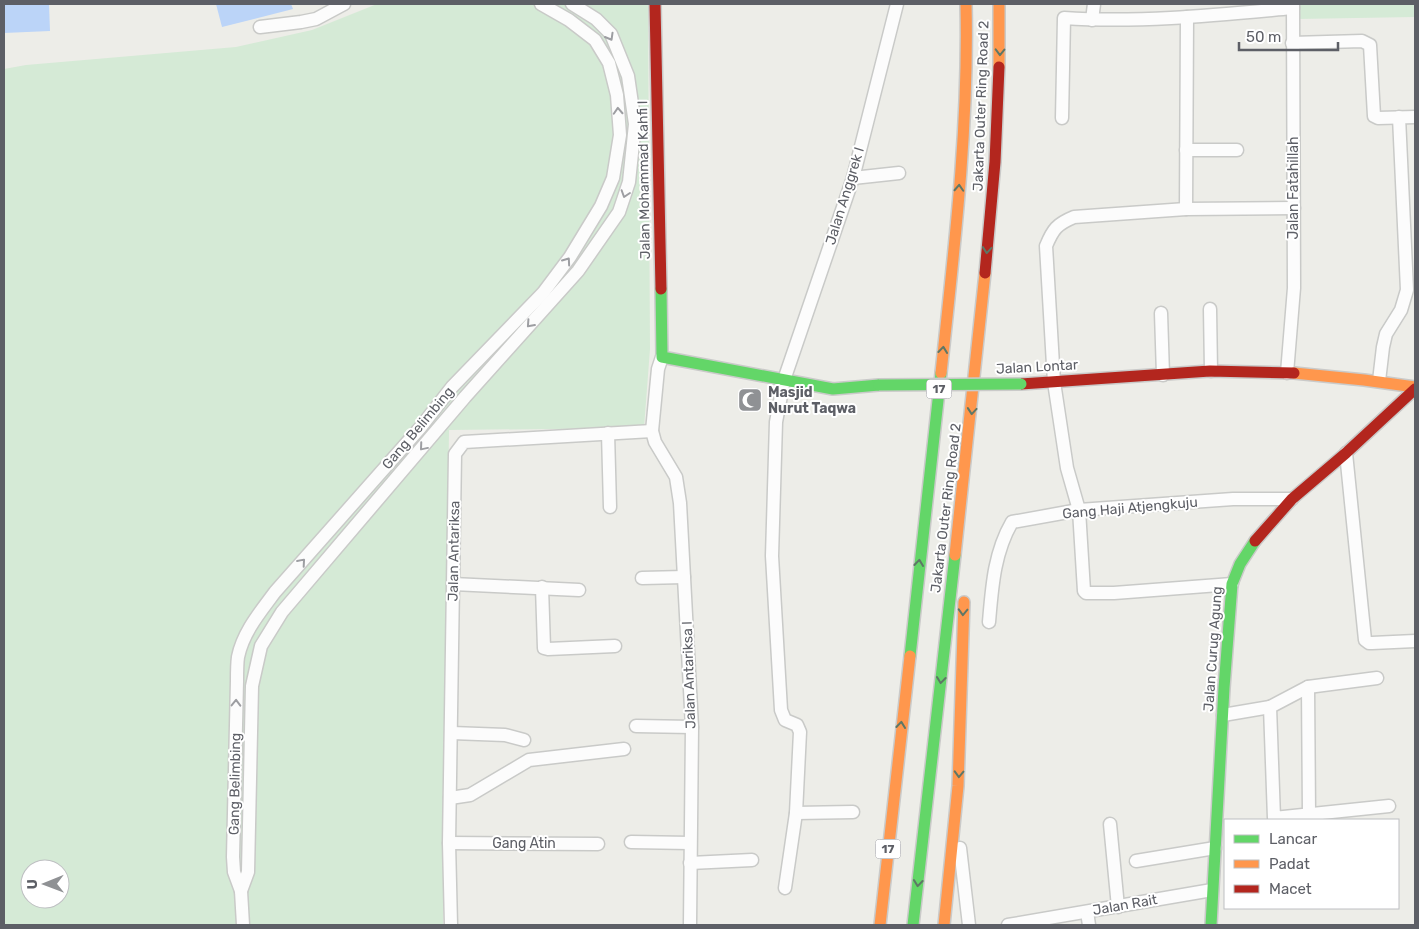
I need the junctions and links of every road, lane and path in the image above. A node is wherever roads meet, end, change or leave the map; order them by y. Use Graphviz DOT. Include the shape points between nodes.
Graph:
graph roads {
  1 [pos="344,4"];
  2 [pos="541,4"];
  3 [pos="574,4"];
  4 [pos="655,4"];
  5 [pos="966,4"];
  6 [pos="999,4"];
  7 [pos="1094,4"];
  8 [pos="895,5"];
  9 [pos="1293,6"];
  10 [pos="1187,17"];
  11 [pos="569,20"];
  12 [pos="1092,20"];
  13 [pos="260,27"];
  14 [pos="1292,42"];
  15 [pos="1415,117"];
  16 [pos="1062,118"];
  17 [pos="1399,118"];
  18 [pos="1186,150"];
  19 [pos="1236,150"];
  20 [pos="899,173"];
  21 [pos="853,178"];
  22 [pos="1294,208"];
  23 [pos="1186,209"];
  24 [pos="1210,309"];
  25 [pos="1161,313"];
  26 [pos="662,357"];
  27 [pos="1211,371"];
  28 [pos="1287,373"];
  29 [pos="1163,375"];
  30 [pos="784,380"];
  31 [pos="1379,381"];
  32 [pos="1054,382"];
  33 [pos="1415,388"];
  34 [pos="652,430"];
  35 [pos="608,433"];
  36 [pos="1346,453"];
  37 [pos="968,458"];
  38 [pos="1292,499"];
  39 [pos="610,506"];
  40 [pos="1079,510"];
  41 [pos="684,577"];
  42 [pos="642,578"];
  43 [pos="453,584"];
  44 [pos="1232,584"];
  45 [pos="542,587"];
  46 [pos="579,590"];
  47 [pos="989,622"];
  48 [pos="245,637"];
  49 [pos="1415,641"];
  50 [pos="261,646"];
  51 [pos="615,646"];
  52 [pos="1377,678"];
  53 [pos="1308,687"];
  54 [pos="1270,707"];
  55 [pos="1223,715"];
  56 [pos="636,726"];
  57 [pos="692,728"];
  58 [pos="452,732"];
  59 [pos="524,740"];
  60 [pos="624,749"];
  61 [pos="896,773"];
  62 [pos="450,798"];
  63 [pos="1390,806"];
  64 [pos="853,812"];
  65 [pos="796,813"];
  66 [pos="1309,814"];
  67 [pos="1110,824"];
  68 [pos="631,842"];
  69 [pos="449,843"];
  70 [pos="690,843"];
  71 [pos="598,844"];
  72 [pos="960,848"];
  73 [pos="1215,848"];
  74 [pos="752,860"];
  75 [pos="1136,861"];
  76 [pos="690,863"];
  77 [pos="1219,870"];
  78 [pos="785,888"];
  79 [pos="1212,890"];
  80 [pos="241,891"];
  81 [pos="1118,907"];
  82 [pos="1087,912"];
  83 [pos="869,916"];
  84 [pos="243,925"];
  85 [pos="451,925"];
  86 [pos="690,925"];
  87 [pos="880,925"];
  88 [pos="913,925"];
  89 [pos="944,925"];
  90 [pos="970,925"];
  91 [pos="1008,925"];
  92 [pos="1089,925"];
  93 [pos="1211,925"];
  1 -- 13 [label="street" via="316,18"];
  2 -- 11 [label="street, Gang Belimbing"];
  3 -- 11 [label="street"];
  3 -- 50 [label="street, Gang Belimbing, one-way" via="611,34 628,76 634,124 628,182 619,212 578,271 465,397 282,612"];
  4 -- 26 [label="main road, Jalan Mohammad Kahfi I"];
  61 -- 5 [label="main road, Jakarta Outer Ring Road 2 / 17, one-way" via="957,226 967,48"];
  6 -- 37 [label="main road, Jakarta Outer Ring Road 2 / 17, one-way" via="995,165"];
  7 -- 12 [label="street"];
  8 -- 21 [label="street, Jalan Anggrek I"];
  9 -- 10 [label="street"];
  9 -- 14 [label="street, Jalan Fatahillah"];
  10 -- 12 [label="street"];
  10 -- 18 [label="street"];
  48 -- 11 [label="street, Gang Belimbing, one-way" via="276,592 452,388 543,293 601,206 613,178 620,136 617,95 609,63 595,40"];
  12 -- 16 [label="street" via="1064,18"];
  14 -- 17 [label="street" via="1362,41 1370,45 1374,116"];
  14 -- 22 [label="street, Jalan Fatahillah"];
  15 -- 17 [label="street"];
  17 -- 31 [label="street" via="1407,290 1401,310 1386,334"];
  18 -- 19 [label="street"];
  18 -- 23 [label="street"];
  20 -- 21 [label="street"];
  21 -- 30 [label="street, Jalan Anggrek I"];
  22 -- 23 [label="street"];
  22 -- 28 [label="street, Jalan Fatahillah" via="1294,288"];
  23 -- 32 [label="street" via="1074,217 1052,231 1046,246"];
  24 -- 27 [label="street"];
  25 -- 29 [label="street"];
  26 -- 30 [label="main road, Jalan Lontar"];
  26 -- 34 [label="street"];
  27 -- 28 [label="main road, Jalan Lontar"];
  27 -- 29 [label="main road, Jalan Lontar"];
  28 -- 31 [label="main road, Jalan Lontar"];
  29 -- 32 [label="main road, Jalan Lontar"];
  30 -- 32 [label="main road, Jalan Lontar, bridge" via="833,389 879,385"];
  30 -- 65 [label="street, Jalan Anggrek I" via="776,422 772,556 781,710 785,720 797,725 800,732"];
  31 -- 33 [label="main road, Jalan Lontar"];
  32 -- 40 [label="street" via="1067,468"];
  33 -- 36 [label="main road, Jalan Curug Agung"];
  34 -- 35 [label="street, Jalan Antariksa"];
  34 -- 41 [label="street, Jalan Antariksa I" via="655,442 676,477 679,490"];
  35 -- 39 [label="street"];
  35 -- 43 [label="street, Jalan Antariksa" via="464,442 455,454"];
  36 -- 38 [label="main road, Jalan Curug Agung"];
  36 -- 49 [label="street" via="1365,640 1372,643"];
  37 -- 88 [label="main road, Jakarta Outer Ring Road 2 / 17, one-way"];
  37 -- 89 [label="main road, one-way" via="958,786"];
  38 -- 40 [label="street, Gang Haji Atjengkuju" via="1232,499"];
  38 -- 44 [label="main road, Jalan Curug Agung" via="1258,536"];
  40 -- 44 [label="street" via="1086,593"];
  40 -- 47 [label="street, Gang Haji Atjengkuju" via="1012,522 996,559"];
  41 -- 42 [label="street"];
  41 -- 57 [label="street, Jalan Antariksa I"];
  43 -- 45 [label="street"];
  43 -- 58 [label="street, Jalan Antariksa"];
  44 -- 55 [label="main road, Jalan Curug Agung"];
  45 -- 46 [label="street"];
  45 -- 51 [label="street" via="544,648"];
  48 -- 50 [label="street"];
  80 -- 48 [label="street, Gang Belimbing, one-way" via="233,857 238,656"];
  50 -- 80 [label="street, Gang Belimbing" via="252,686 248,872"];
  52 -- 53 [label="street"];
  53 -- 54 [label="street"];
  53 -- 66 [label="street"];
  54 -- 55 [label="street"];
  54 -- 66 [label="street" via="1274,818"];
  55 -- 73 [label="main road, Jalan Curug Agung"];
  56 -- 57 [label="street"];
  57 -- 70 [label="street, Jalan Antariksa I"];
  58 -- 59 [label="street" via="505,735"];
  58 -- 62 [label="street, Jalan Antariksa"];
  60 -- 62 [label="street" via="529,760 470,795"];
  61 -- 83 [label="main road"];
  61 -- 87 [label="main road, Jakarta Outer Ring Road 2 / 17"];
  62 -- 69 [label="street, Jalan Antariksa"];
  63 -- 66 [label="street"];
  64 -- 65 [label="street"];
  65 -- 78 [label="street, Jalan Anggrek I"];
  67 -- 81 [label="street"];
  68 -- 70 [label="street"];
  69 -- 71 [label="street, Gang Atin"];
  69 -- 85 [label="street, Jalan Antariksa"];
  70 -- 76 [label="street, Jalan Antariksa I"];
  72 -- 90 [label="street"];
  73 -- 75 [label="street"];
  73 -- 77 [label="main road, Jalan Curug Agung"];
  74 -- 76 [label="street"];
  76 -- 86 [label="street, Jalan Antariksa I"];
  77 -- 79 [label="main road, Jalan Curug Agung"];
  79 -- 81 [label="street, Jalan Rait"];
  79 -- 93 [label="main road, Jalan Curug Agung"];
  80 -- 84 [label="street, Gang Belimbing"];
  81 -- 82 [label="street, Jalan Rait"];
  82 -- 91 [label="street, Jalan Rait"];
  82 -- 92 [label="street"];
}
